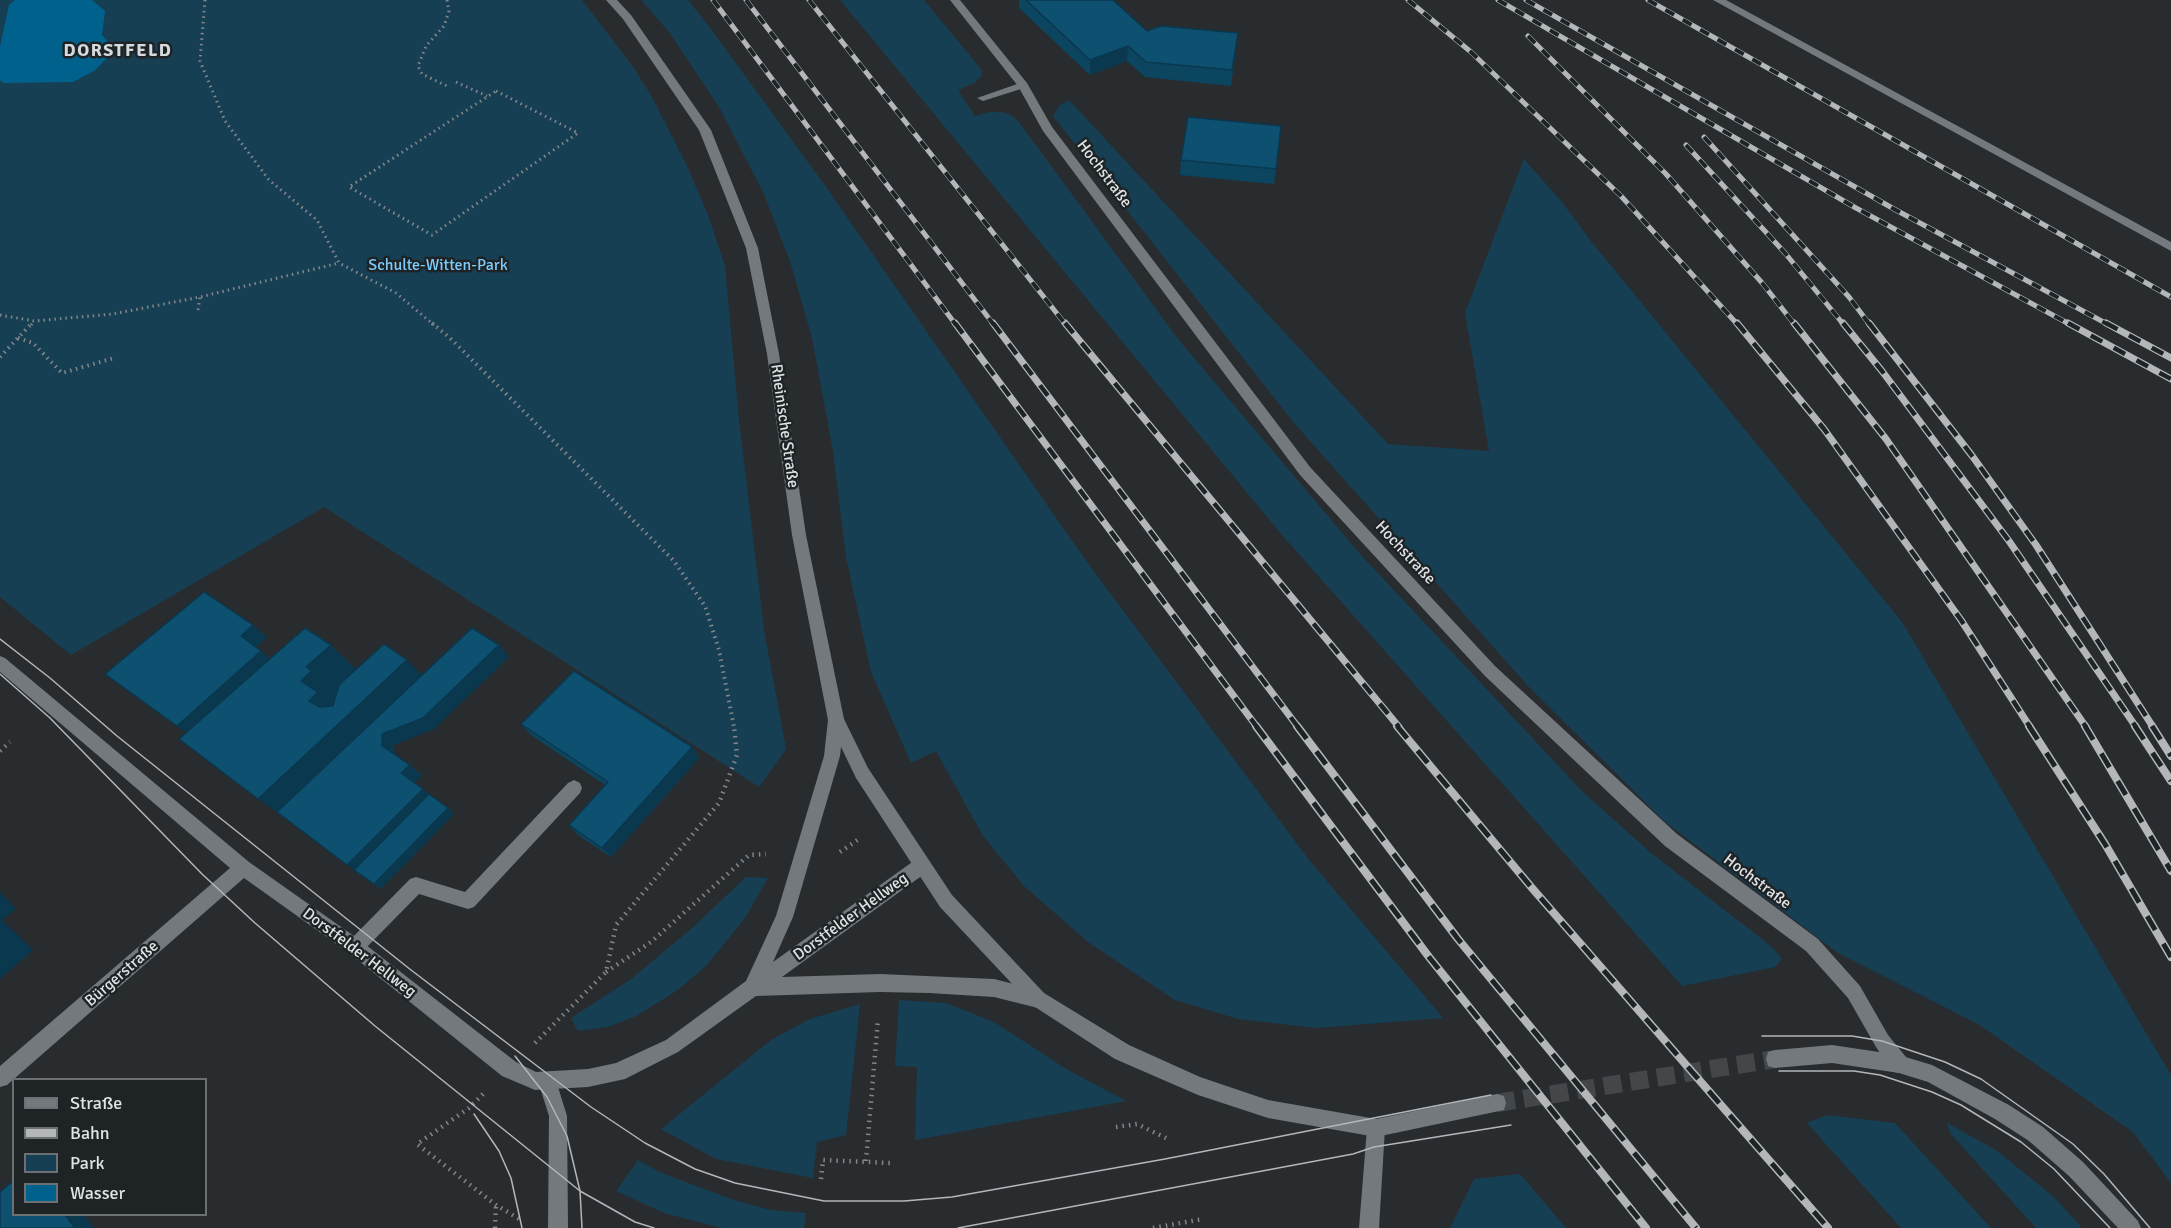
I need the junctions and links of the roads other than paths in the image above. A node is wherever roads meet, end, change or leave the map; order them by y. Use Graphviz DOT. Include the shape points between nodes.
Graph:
graph roads {
  1 [pos="611,0"];
  2 [pos="955,0"];
  3 [pos="1718,0"];
  4 [pos="1023,85"];
  5 [pos="983,98"];
  6 [pos="2171,247"];
  7 [pos="0,663"];
  8 [pos="836,720"];
  9 [pos="574,788"];
  10 [pos="921,866"];
  11 [pos="243,868"];
  12 [pos="355,947"];
  13 [pos="753,987"];
  14 [pos="1038,999"];
  15 [pos="1775,1059"];
  16 [pos="1899,1064"];
  17 [pos="0,1078"];
  18 [pos="547,1081"];
  19 [pos="1497,1103"];
  20 [pos="1376,1128"];
  21 [pos="558,1228"];
  22 [pos="1369,1228"];
  23 [pos="2131,1228"];
  1 -- 8 [label="street, Rheinische Straße" via="627,17 705,130 752,248 773,354 799,535"];
  2 -- 4 [label="street, Hochstraße"];
  3 -- 6 [label="street"];
  4 -- 5 [label="street"];
  4 -- 16 [label="street, Hochstraße" via="1047,128 1305,471 1524,704 1671,840 1812,945 1854,992"];
  7 -- 11 [label="street, Dorstfelder Hellweg"];
  8 -- 10 [label="street, Rheinische Straße" via="862,773"];
  8 -- 13 [label="street, Dorstfelder Hellweg" via="832,756 784,917"];
  9 -- 12 [label="street" via="468,901 416,885"];
  10 -- 13 [label="street, Dorstfelder Hellweg"];
  10 -- 14 [label="street, Dorstfelder Hellweg" via="946,901"];
  11 -- 12 [label="street, Dorstfelder Hellweg"];
  11 -- 17 [label="street, Bürgerstraße"];
  12 -- 18 [label="street, Dorstfelder Hellweg" via="509,1069 535,1081"];
  13 -- 14 [label="street, Dorstfelder Hellweg" via="929,984 994,988"];
  13 -- 18 [label="street, Dorstfelder Hellweg" via="672,1046 618,1072"];
  14 -- 20 [label="street, Dorstfelder Hellweg" via="1122,1052 1198,1086 1268,1109"];
  15 -- 16 [label="street" via="1832,1054"];
  16 -- 23 [label="street" via="1960,1088 2036,1134 2090,1183"];
  18 -- 21 [label="street" via="558,1116"];
  19 -- 20 [label="street, Dorstfelder Hellweg"];
  20 -- 22 [label="street"];
}
